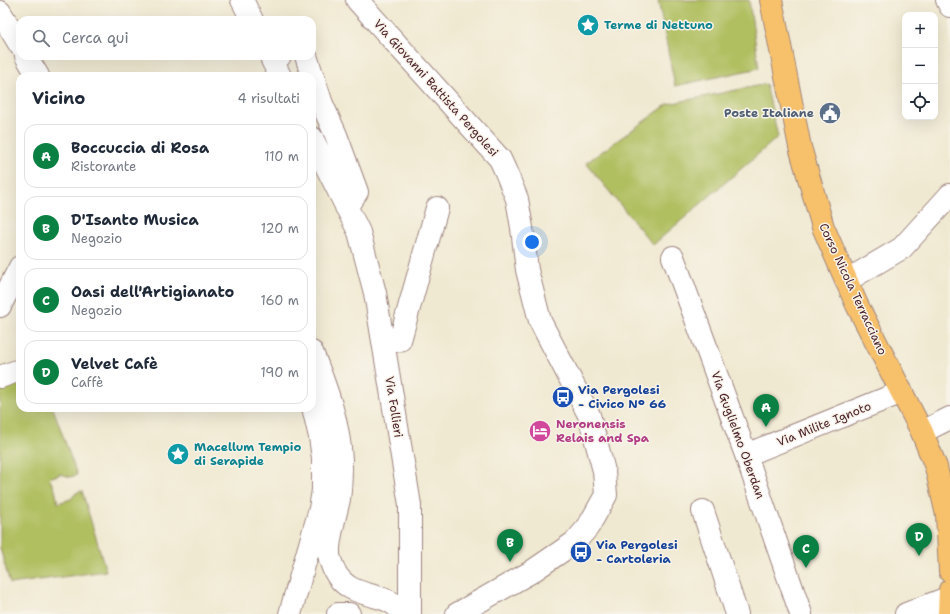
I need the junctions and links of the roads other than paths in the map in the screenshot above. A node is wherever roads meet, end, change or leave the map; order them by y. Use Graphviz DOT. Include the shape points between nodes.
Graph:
graph roads {
  1 [pos="242,0"];
  2 [pos="357,0"];
  3 [pos="771,0"];
  4 [pos="947,0"];
  5 [pos="950,6"];
  6 [pos="0,12"];
  7 [pos="250,16"];
  8 [pos="16,38"];
  9 [pos="28,60"];
  10 [pos="307,60"];
  11 [pos="36,72"];
  12 [pos="309,72"];
  13 [pos="317,108"];
  14 [pos="336,135"];
  15 [pos="316,140"];
  16 [pos="316,145"];
  17 [pos="950,195"];
  18 [pos="346,207"];
  19 [pos="437,208"];
  20 [pos="673,257"];
  21 [pos="16,275"];
  22 [pos="846,281"];
  23 [pos="0,306"];
  24 [pos="385,343"];
  25 [pos="316,362"];
  26 [pos="16,371"];
  27 [pos="0,377"];
  28 [pos="902,392"];
  29 [pos="314,412"];
  30 [pos="950,418"];
  31 [pos="922,432"];
  32 [pos="746,455"];
  33 [pos="703,511"];
  34 [pos="950,571"];
  35 [pos="950,590"];
  36 [pos="950,597"];
  37 [pos="403,610"];
  38 [pos="290,614"];
  39 [pos="338,614"];
  40 [pos="349,614"];
  41 [pos="457,614"];
  42 [pos="737,614"];
  43 [pos="801,614"];
  44 [pos="906,614"];
  45 [pos="949,614"];
  1 -- 7 [label="street"];
  2 -- 41 [label="street, Via Giovanni Battista Pergolesi" via="500,159 517,199 526,270 540,321 589,415 604,470 606,495 588,527 575,542 531,572"];
  3 -- 22 [label="main road, Corso Nicola Terracciano" via="800,147 822,227"];
  4 -- 5 [label="street"];
  6 -- 8 [label="street"];
  9 -- 11 [label="street"];
  10 -- 12 [label="street"];
  13 -- 14 [label="street"];
  14 -- 15 [label="street"];
  14 -- 18 [label="street" via="357,192"];
  16 -- 18 [label="street, Via Follieri"];
  17 -- 22 [label="street" via="902,248"];
  18 -- 24 [label="street, Via Follieri" via="359,232 376,293"];
  19 -- 24 [label="street" via="400,340"];
  20 -- 32 [label="street, Via Guglielmo Oberdan"];
  21 -- 23 [label="street"];
  22 -- 28 [label="main road, Corso Nicola Terracciano"];
  24 -- 37 [label="street, Via Follieri" via="410,505"];
  25 -- 37 [label="street" via="330,399 339,440 341,484 328,552 332,566 338,577 351,589"];
  26 -- 27 [label="street"];
  28 -- 31 [label="main road, Corso Nicola Terracciano"];
  28 -- 32 [label="street, Via Milite Ignoto"];
  29 -- 38 [label="street" via="323,458 320,509"];
  30 -- 31 [label="street"];
  31 -- 34 [label="main road, Corso Nicola Terracciano" via="936,467 947,515"];
  32 -- 43 [label="street, Via Guglielmo Oberdan"];
  33 -- 42 [label="street"];
  35 -- 36 [label="main road"];
  36 -- 44 [label="street"];
  36 -- 45 [label="main road"];
  39 -- 40 [label="street"];
}
